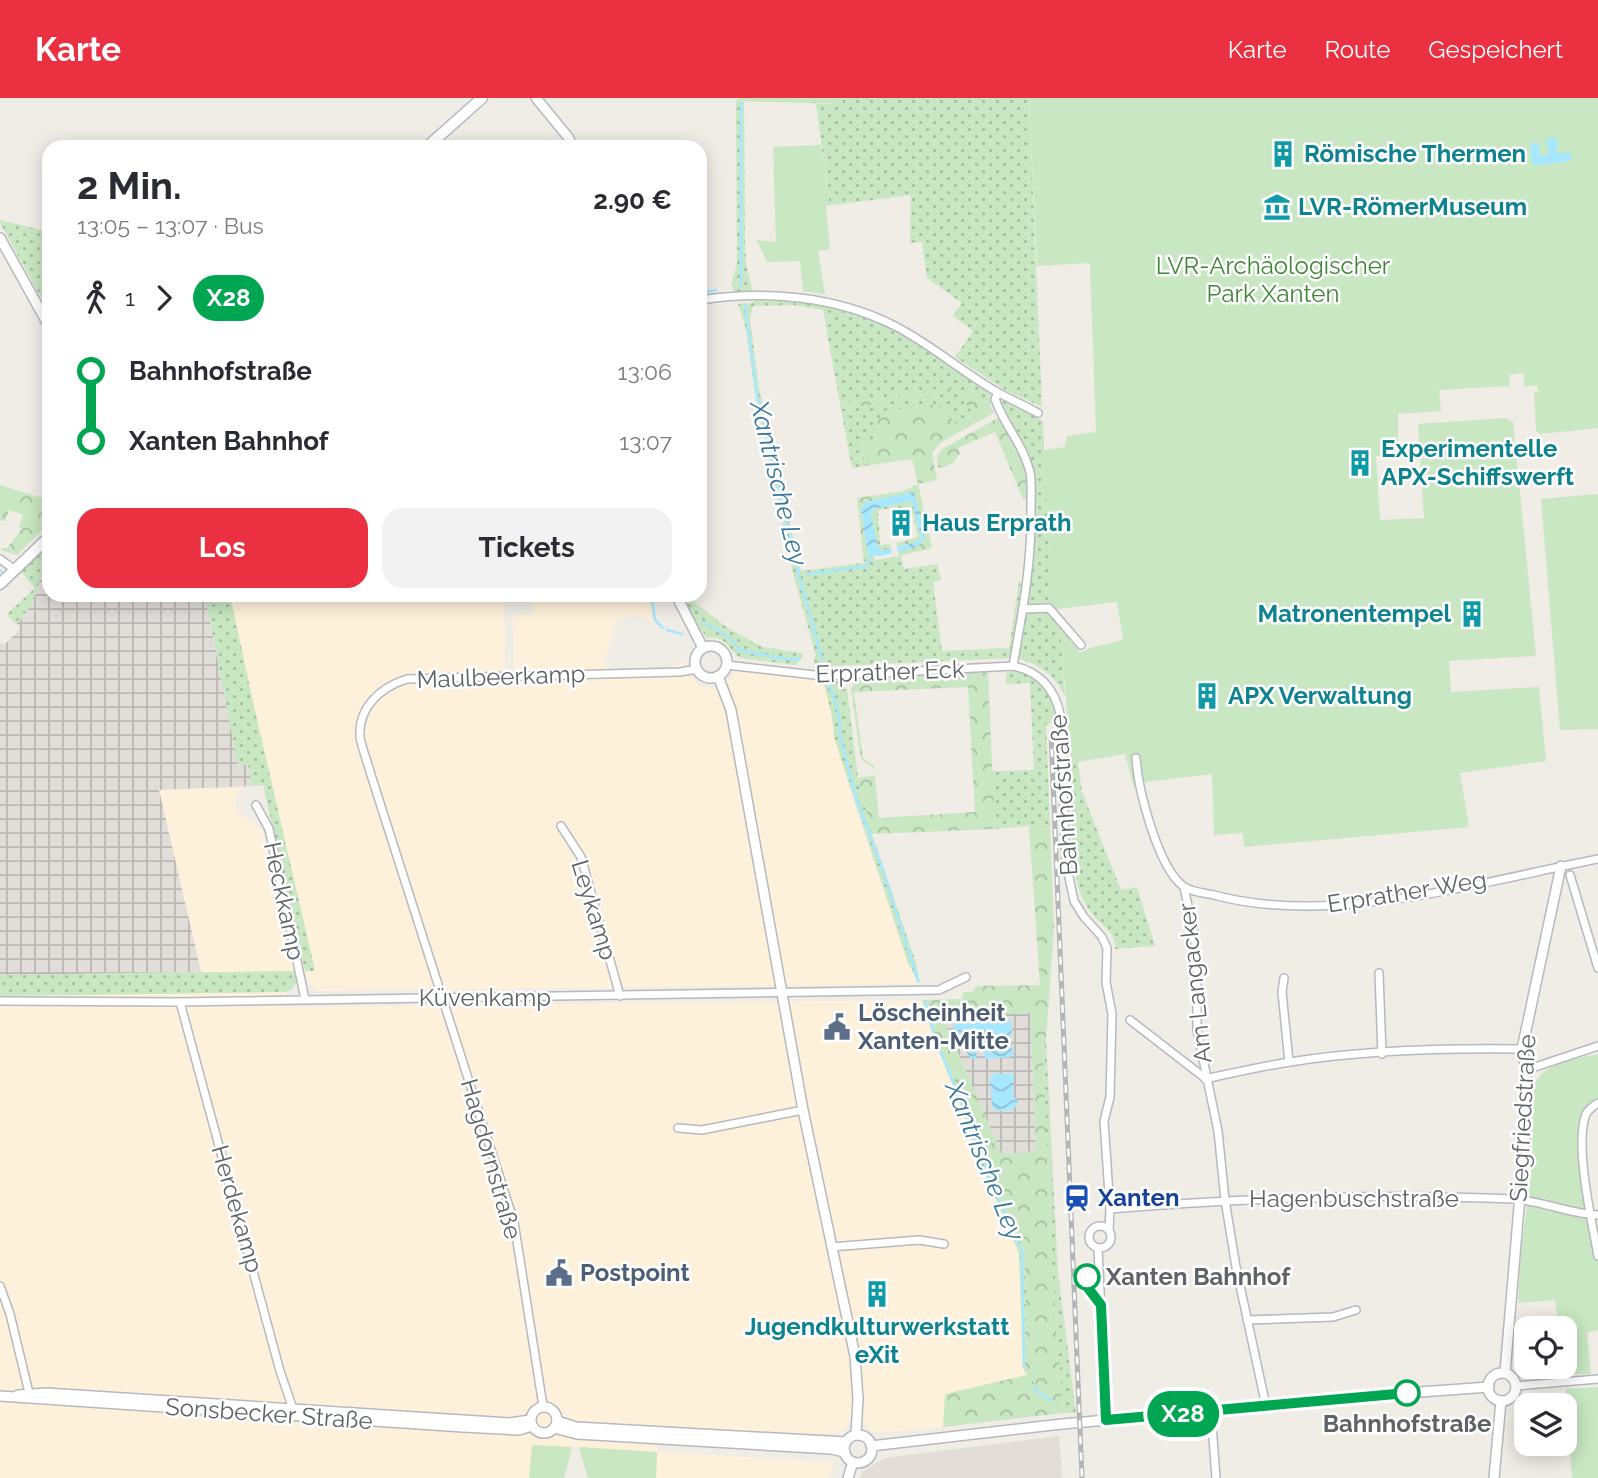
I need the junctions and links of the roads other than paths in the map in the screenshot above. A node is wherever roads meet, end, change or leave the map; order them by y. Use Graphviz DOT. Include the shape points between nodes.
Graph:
graph roads {
  1 [pos="482,98"];
  2 [pos="536,98"];
  3 [pos="435,140"];
  4 [pos="570,140"];
  5 [pos="0,238"];
  6 [pos="707,299"];
  7 [pos="42,313"];
  8 [pos="998,393"];
  9 [pos="1038,412"];
  10 [pos="42,544"];
  11 [pos="0,559"];
  12 [pos="15,570"];
  13 [pos="0,584"];
  14 [pos="680,602"];
  15 [pos="1023,609"];
  16 [pos="1080,645"];
  17 [pos="703,648"];
  18 [pos="726,665"];
  19 [pos="1013,666"];
  20 [pos="697,669"];
  21 [pos="718,676"];
  22 [pos="1136,758"];
  23 [pos="256,805"];
  24 [pos="561,826"];
  25 [pos="1598,859"];
  26 [pos="1561,866"];
  27 [pos="1570,875"];
  28 [pos="1184,887"];
  29 [pos="1598,968"];
  30 [pos="1379,973"];
  31 [pos="966,978"];
  32 [pos="1284,978"];
  33 [pos="783,993"];
  34 [pos="620,996"];
  35 [pos="442,998"];
  36 [pos="305,999"];
  37 [pos="0,1001"];
  38 [pos="180,1002"];
  39 [pos="1130,1020"];
  40 [pos="1598,1045"];
  41 [pos="1522,1049"];
  42 [pos="1382,1054"];
  43 [pos="1289,1062"];
  44 [pos="1527,1070"];
  45 [pos="1205,1079"];
  46 [pos="1598,1103"];
  47 [pos="803,1110"];
  48 [pos="678,1128"];
  49 [pos="1519,1199"];
  50 [pos="1225,1200"];
  51 [pos="1110,1209"];
  52 [pos="1594,1215"];
  53 [pos="1108,1230"];
  54 [pos="944,1244"];
  55 [pos="831,1247"];
  56 [pos="1098,1248"];
  57 [pos="1598,1256"];
  58 [pos="0,1286"];
  59 [pos="1356,1310"];
  60 [pos="1247,1320"];
  61 [pos="1505,1373"];
  62 [pos="1598,1379"];
  63 [pos="1516,1386"];
  64 [pos="1489,1388"];
  65 [pos="3,1396"];
  66 [pos="29,1396"];
  67 [pos="1501,1401"];
  68 [pos="543,1406"];
  69 [pos="1266,1406"];
  70 [pos="1211,1411"];
  71 [pos="294,1412"];
  72 [pos="1106,1420"];
  73 [pos="531,1423"];
  74 [pos="556,1424"];
  75 [pos="856,1435"];
  76 [pos="846,1441"];
  77 [pos="871,1446"];
  78 [pos="845,1452"];
  79 [pos="853,1462"];
  80 [pos="848,1478"];
  81 [pos="1216,1478"];
  82 [pos="1494,1478"];
  1 -- 3 [label="main road"];
  2 -- 4 [label="street"];
  5 -- 7 [label="street"];
  6 -- 8 [label="street" via="804,298 847,307 907,333"];
  8 -- 9 [label="street"];
  8 -- 15 [label="street" via="999,412 1020,444 1030,474 1031,529"];
  10 -- 12 [label="main road"];
  11 -- 12 [label="street"];
  12 -- 13 [label="main road"];
  14 -- 17 [label="street"];
  15 -- 16 [label="street" via="1049,608"];
  15 -- 19 [label="street"];
  17 -- 18 [label="street" via="720,649"];
  17 -- 20 [label="street" via="696,658"];
  18 -- 19 [label="street, Erprather Eck" via="823,676"];
  18 -- 21 [label="street"];
  19 -- 51 [label="street, Bahnhofstraße" via="1032,672 1055,695 1060,714 1069,882 1079,909 1107,948 1112,1073 1104,1121"];
  20 -- 21 [label="street, Maulbeerkamp" via="706,677"];
  20 -- 35 [label="street, Maulbeerkamp" via="407,680 392,684 369,705 360,736"];
  21 -- 33 [label="street" via="731,710"];
  22 -- 28 [label="street" via="1137,780 1164,863"];
  23 -- 36 [label="street, Heckkamp" via="269,829"];
  24 -- 34 [label="street, Leykamp" via="581,857"];
  25 -- 26 [label="street, Erprather Weg"];
  26 -- 28 [label="street, Erprather Weg" via="1433,893 1328,907 1242,902"];
  26 -- 41 [label="street, Siegfriedstraße"];
  27 -- 29 [label="street"];
  28 -- 45 [label="street, Am Langacker" via="1194,933 1197,1030"];
  30 -- 42 [label="street"];
  31 -- 33 [label="street, Küvenkamp" via="939,990"];
  32 -- 43 [label="street"];
  33 -- 34 [label="street, Küvenkamp"];
  33 -- 47 [label="street"];
  34 -- 35 [label="street, Küvenkamp"];
  35 -- 36 [label="street, Küvenkamp"];
  35 -- 68 [label="street, Hagdornstraße" via="514,1222"];
  36 -- 38 [label="street, Küvenkamp"];
  37 -- 38 [label="street, Küvenkamp"];
  38 -- 71 [label="street, Herdekamp"];
  39 -- 45 [label="street, Am Langacker"];
  40 -- 44 [label="street"];
  41 -- 42 [label="street"];
  41 -- 44 [label="street, Siegfriedstraße"];
  42 -- 43 [label="street"];
  43 -- 45 [label="street"];
  44 -- 49 [label="street, Siegfriedstraße"];
  45 -- 50 [label="street, Am Langacker" via="1218,1132"];
  46 -- 52 [label="street" via="1587,1111 1582,1150"];
  47 -- 48 [label="street" via="702,1130"];
  47 -- 55 [label="street"];
  49 -- 50 [label="street, Hagenbuschstraße"];
  49 -- 52 [label="street, Hagenbuschstraße"];
  49 -- 61 [label="street, Siegfriedstraße"];
  50 -- 51 [label="street, Hagenbuschstraße"];
  50 -- 60 [label="street, Am Langacker"];
  51 -- 53 [label="street, Bahnhofstraße"];
  52 -- 57 [label="street"];
  53 -- 56 [label="street, Bahnhofstraße" via="1110,1242"];
  53 -- 56 [label="street" via="1098,1226 1089,1233 1091,1244"];
  54 -- 55 [label="street" via="919,1240"];
  55 -- 75 [label="street" via="857,1368"];
  56 -- 72 [label="street"];
  58 -- 66 [label="street"];
  59 -- 60 [label="street" via="1333,1317"];
  60 -- 69 [label="street, Am Langacker"];
  61 -- 63 [label="street"];
  61 -- 64 [label="street" via="1493,1377"];
  62 -- 63 [label="street"];
  63 -- 67 [label="street" via="1512,1397"];
  64 -- 67 [label="street"];
  64 -- 69 [label="street"];
  65 -- 66 [label="street, Sonsbecker Straße"];
  66 -- 71 [label="street, Sonsbecker Straße"];
  67 -- 82 [label="street"];
  68 -- 73 [label="street" via="534,1410"];
  68 -- 74 [label="street" via="554,1410"];
  69 -- 70 [label="street"];
  70 -- 72 [label="street"];
  70 -- 81 [label="street"];
  71 -- 73 [label="street, Sonsbecker Straße" via="496,1429 519,1430"];
  72 -- 77 [label="street"];
  73 -- 74 [label="street, Sonsbecker Straße" via="543,1433"];
  74 -- 76 [label="street, Sonsbecker Straße"];
  74 -- 78 [label="street, Sonsbecker Straße" via="577,1434"];
  75 -- 76 [label="street"];
  75 -- 77 [label="street"];
  76 -- 78 [label="street"];
  77 -- 79 [label="street" via="867,1458"];
  78 -- 79 [label="street"];
  79 -- 80 [label="street"];
}
